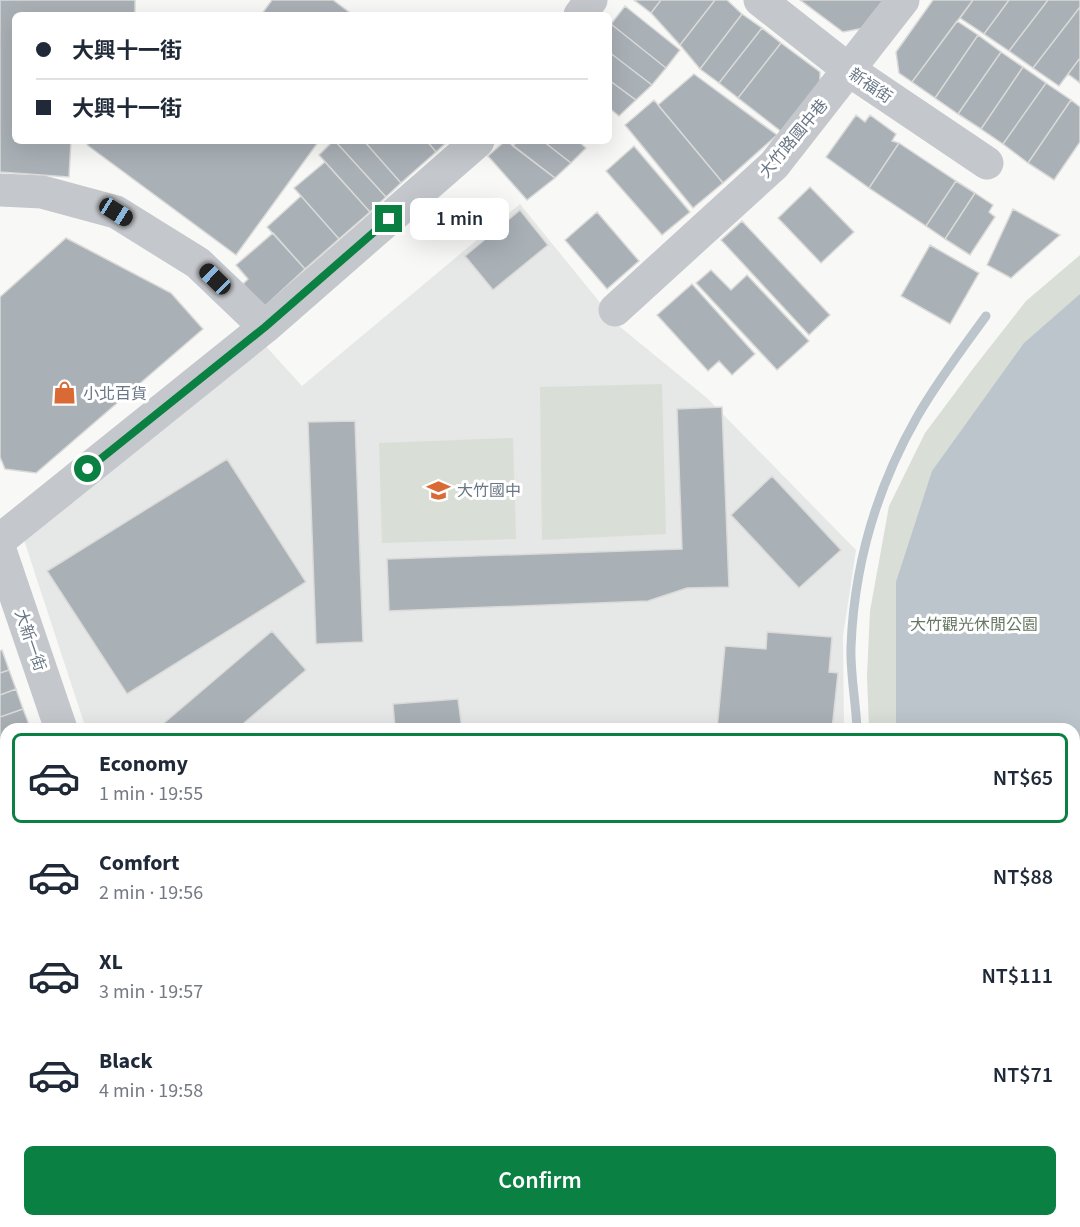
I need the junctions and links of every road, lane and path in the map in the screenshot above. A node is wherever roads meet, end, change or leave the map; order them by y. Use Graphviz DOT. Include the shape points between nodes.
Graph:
graph roads {
  1 [pos="591,0"];
  2 [pos="760,0"];
  3 [pos="903,0"];
  4 [pos="581,12"];
  5 [pos="849,70"];
  6 [pos="475,144"];
  7 [pos="987,163"];
  8 [pos="0,190"];
  9 [pos="615,309"];
  10 [pos="265,327"];
  11 [pos="0,540"];
  12 [pos="0,550"];
  13 [pos="59,723"];
  1 -- 4 [label="street"];
  2 -- 5 [label="street, 新福街"];
  3 -- 5 [label="street, 大竹路國中巷"];
  5 -- 7 [label="street, 新福街"];
  5 -- 9 [label="street, 大竹路國中巷" via="774,165"];
  6 -- 10 [label="street"];
  8 -- 10 [label="street" via="42,192 116,212 198,263"];
  10 -- 11 [label="street"];
  12 -- 13 [label="street, 大新一街"];
}
